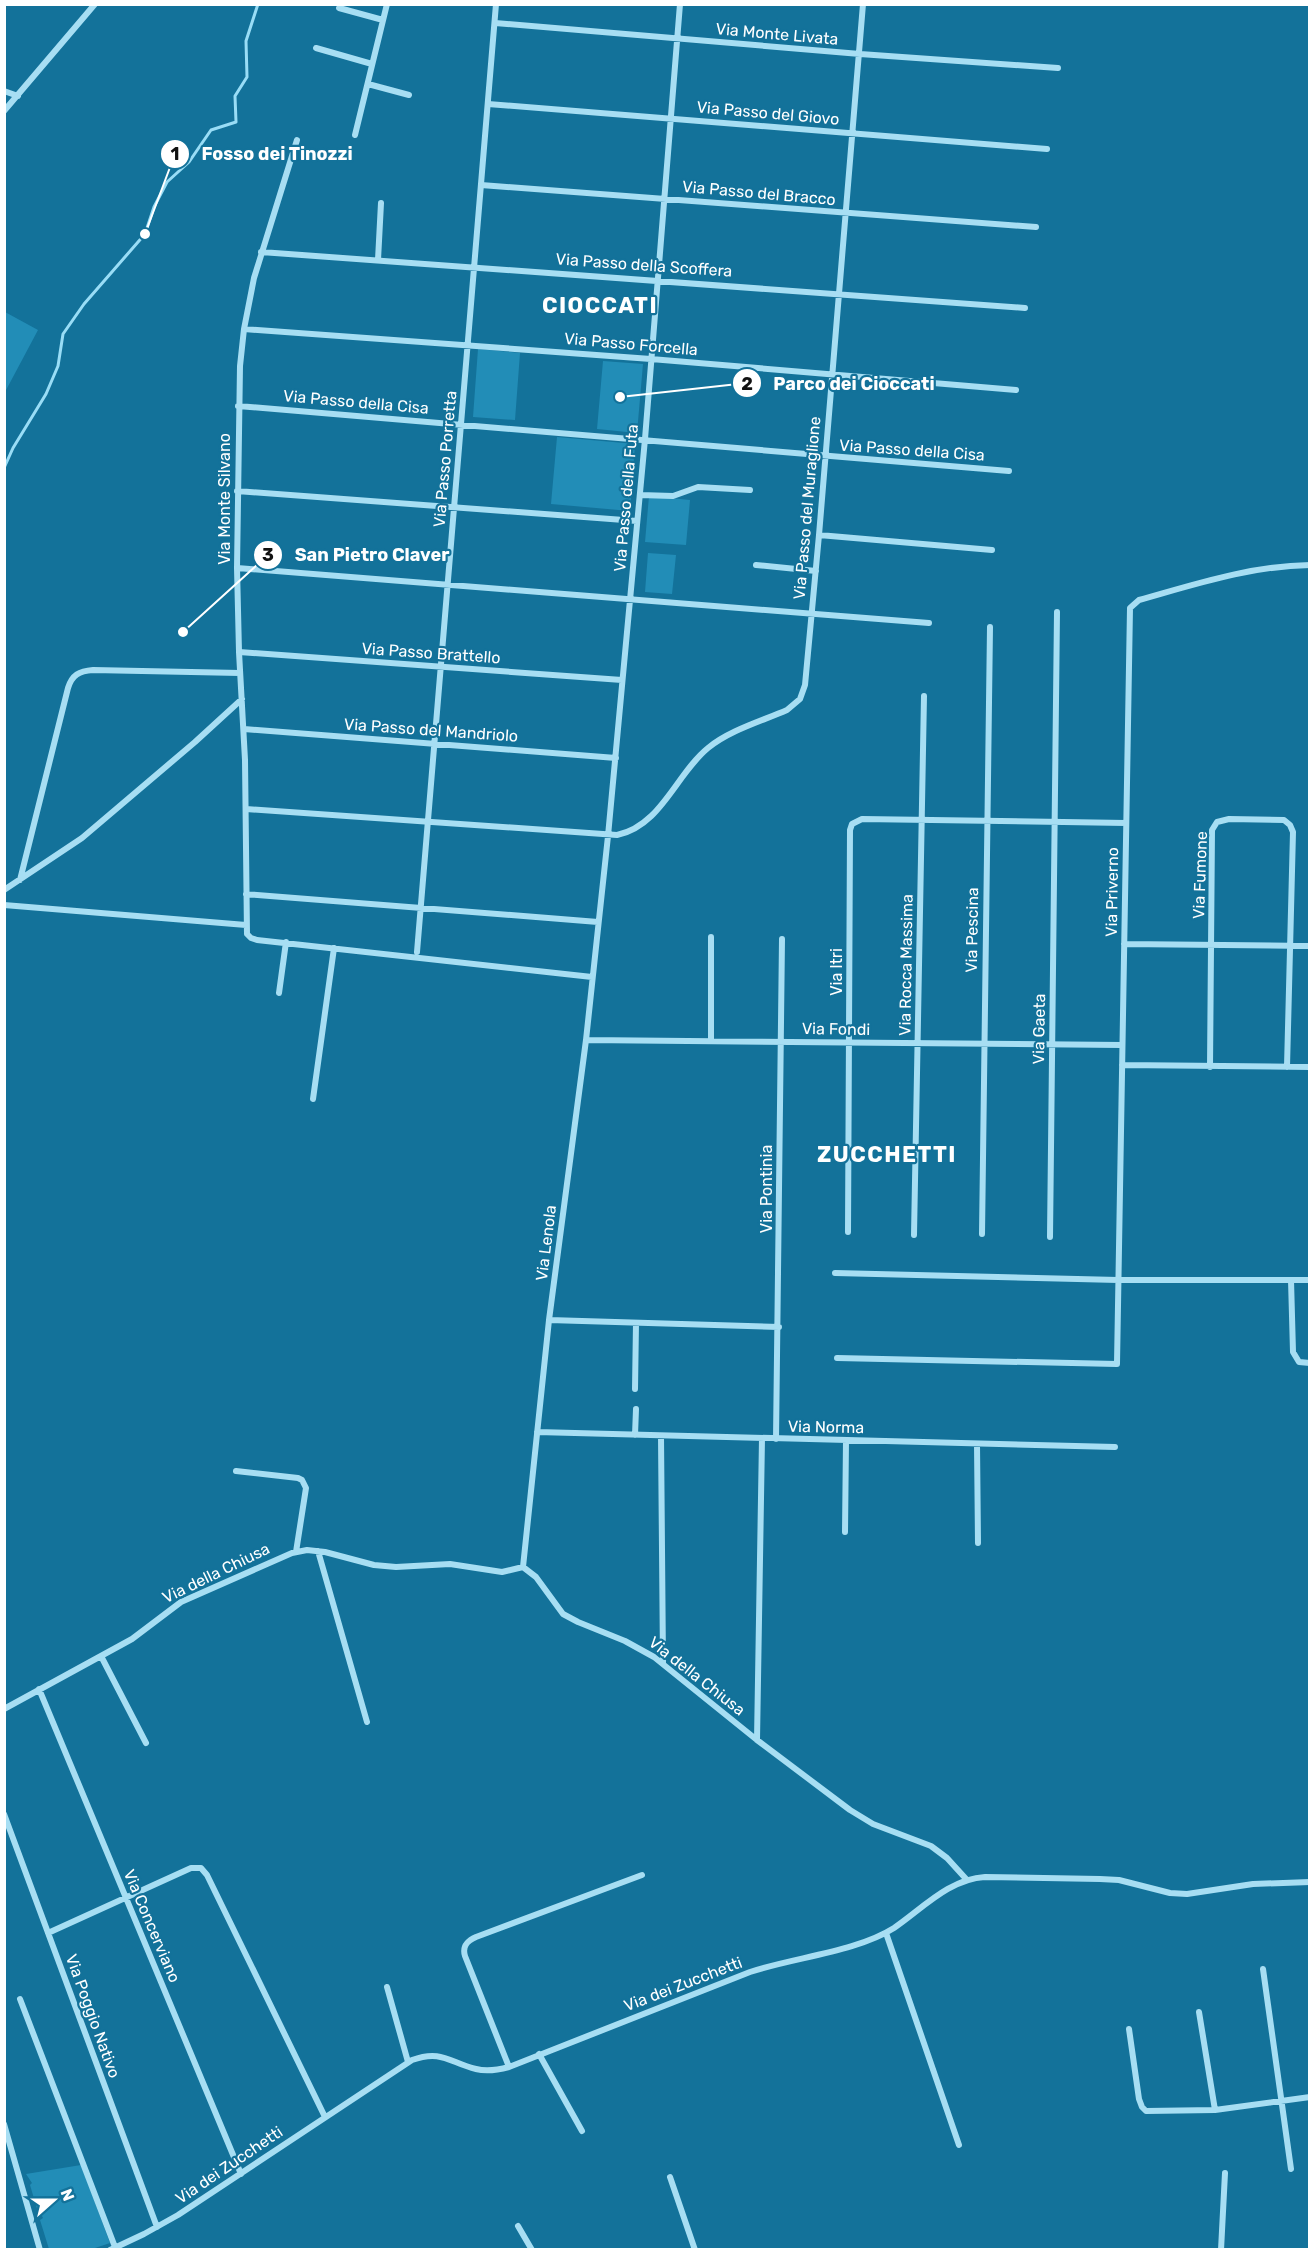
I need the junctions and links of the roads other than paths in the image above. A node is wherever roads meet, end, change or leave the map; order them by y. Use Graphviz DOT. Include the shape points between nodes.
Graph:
graph roads {
  1 [pos="94,4"];
  2 [pos="387,4"];
  3 [pos="496,4"];
  4 [pos="680,4"];
  5 [pos="863,4"];
  6 [pos="339,8"];
  7 [pos="383,20"];
  8 [pos="495,23"];
  9 [pos="677,39"];
  10 [pos="316,48"];
  11 [pos="860,54"];
  12 [pos="372,64"];
  13 [pos="1058,68"];
  14 [pos="368,84"];
  15 [pos="4,91"];
  16 [pos="409,94"];
  17 [pos="18,96"];
  18 [pos="488,104"];
  19 [pos="4,111"];
  20 [pos="670,118"];
  21 [pos="854,134"];
  22 [pos="355,135"];
  23 [pos="297,140"];
  24 [pos="1047,149"];
  25 [pos="481,184"];
  26 [pos="664,199"];
  27 [pos="381,203"];
  28 [pos="846,213"];
  29 [pos="1036,227"];
  30 [pos="261,252"];
  31 [pos="378,260"];
  32 [pos="474,267"];
  33 [pos="657,280"];
  34 [pos="840,293"];
  35 [pos="1025,308"];
  36 [pos="244,329"];
  37 [pos="468,345"];
  38 [pos="651,359"];
  39 [pos="832,375"];
  40 [pos="1016,390"];
  41 [pos="238,406"];
  42 [pos="461,424"];
  43 [pos="645,439"];
  44 [pos="826,457"];
  45 [pos="1010,471"];
  46 [pos="750,490"];
  47 [pos="237,491"];
  48 [pos="640,495"];
  49 [pos="454,507"];
  50 [pos="637,521"];
  51 [pos="819,535"];
  52 [pos="992,550"];
  53 [pos="756,565"];
  54 [pos="1310,565"];
  55 [pos="237,568"];
  56 [pos="816,571"];
  57 [pos="447,584"];
  58 [pos="629,601"];
  59 [pos="1057,612"];
  60 [pos="812,614"];
  61 [pos="929,623"];
  62 [pos="990,627"];
  63 [pos="239,652"];
  64 [pos="440,668"];
  65 [pos="240,673"];
  66 [pos="622,680"];
  67 [pos="924,696"];
  68 [pos="242,699"];
  69 [pos="244,729"];
  70 [pos="434,744"];
  71 [pos="616,758"];
  72 [pos="246,809"];
  73 [pos="922,820"];
  74 [pos="987,821"];
  75 [pos="1054,822"];
  76 [pos="428,823"];
  77 [pos="1126,823"];
  78 [pos="608,836"];
  79 [pos="20,880"];
  80 [pos="4,891"];
  81 [pos="246,894"];
  82 [pos="4,905"];
  83 [pos="420,907"];
  84 [pos="598,922"];
  85 [pos="246,925"];
  86 [pos="711,937"];
  87 [pos="782,939"];
  88 [pos="286,942"];
  89 [pos="1124,944"];
  90 [pos="1212,945"];
  91 [pos="1290,946"];
  92 [pos="1310,946"];
  93 [pos="334,948"];
  94 [pos="417,952"];
  95 [pos="592,977"];
  96 [pos="279,993"];
  97 [pos="586,1040"];
  98 [pos="711,1041"];
  99 [pos="781,1042"];
  100 [pos="849,1042"];
  101 [pos="918,1043"];
  102 [pos="984,1044"];
  103 [pos="1052,1044"];
  104 [pos="1122,1045"];
  105 [pos="1122,1065"];
  106 [pos="1210,1067"];
  107 [pos="1287,1067"];
  108 [pos="1310,1067"];
  109 [pos="313,1099"];
  110 [pos="848,1232"];
  111 [pos="914,1234"];
  112 [pos="982,1234"];
  113 [pos="1050,1236"];
  114 [pos="835,1273"];
  115 [pos="1118,1280"];
  116 [pos="1291,1280"];
  117 [pos="1310,1280"];
  118 [pos="549,1320"];
  119 [pos="636,1323"];
  120 [pos="779,1327"];
  121 [pos="837,1358"];
  122 [pos="1310,1363"];
  123 [pos="635,1389"];
  124 [pos="636,1409"];
  125 [pos="537,1432"];
  126 [pos="635,1435"];
  127 [pos="661,1436"];
  128 [pos="762,1438"];
  129 [pos="776,1439"];
  130 [pos="846,1441"];
  131 [pos="977,1444"];
  132 [pos="1115,1447"];
  133 [pos="236,1470"];
  134 [pos="845,1532"];
  135 [pos="978,1543"];
  136 [pos="318,1551"];
  137 [pos="296,1552"];
  138 [pos="523,1567"];
  139 [pos="101,1656"];
  140 [pos="663,1663"];
  141 [pos="39,1689"];
  142 [pos="4,1709"];
  143 [pos="368,1722"];
  144 [pos="757,1740"];
  145 [pos="146,1743"];
  146 [pos="4,1814"];
  147 [pos="642,1875"];
  148 [pos="967,1880"];
  149 [pos="1310,1882"];
  150 [pos="125,1898"];
  151 [pos="48,1933"];
  152 [pos="886,1933"];
  153 [pos="1263,1969"];
  154 [pos="387,1987"];
  155 [pos="20,1999"];
  156 [pos="1199,2012"];
  157 [pos="1130,2029"];
  158 [pos="539,2054"];
  159 [pos="408,2062"];
  160 [pos="509,2067"];
  161 [pos="1310,2097"];
  162 [pos="1283,2100"];
  163 [pos="1215,2110"];
  164 [pos="325,2117"];
  165 [pos="4,2124"];
  166 [pos="582,2131"];
  167 [pos="959,2145"];
  168 [pos="1291,2169"];
  169 [pos="1225,2173"];
  170 [pos="241,2174"];
  171 [pos="670,2177"];
  172 [pos="518,2226"];
  173 [pos="157,2227"];
  174 [pos="112,2248"];
  175 [pos="40,2250"];
  176 [pos="532,2250"];
  177 [pos="695,2250"];
  178 [pos="1221,2250"];
  1 -- 17 [label="street"];
  2 -- 7 [label="street"];
  3 -- 8 [label="street, Via Passo Porretta"];
  4 -- 9 [label="street, Via Passo della Futa"];
  5 -- 11 [label="street, Via Passo del Muraglione"];
  6 -- 7 [label="street"];
  7 -- 12 [label="street"];
  8 -- 9 [label="street, Via Monte Livata"];
  8 -- 18 [label="street, Via Passo Porretta"];
  9 -- 11 [label="street, Via Monte Livata"];
  9 -- 20 [label="street, Via Passo della Futa"];
  10 -- 12 [label="street"];
  11 -- 13 [label="street, Via Monte Livata"];
  11 -- 21 [label="street, Via Passo del Muraglione"];
  12 -- 14 [label="street"];
  14 -- 16 [label="street"];
  14 -- 22 [label="street"];
  15 -- 17 [label="street"];
  17 -- 19 [label="street"];
  18 -- 20 [label="street, Via Passo del Giovo"];
  18 -- 25 [label="street, Via Passo Porretta"];
  20 -- 21 [label="street, Via Passo del Giovo"];
  20 -- 26 [label="street, Via Passo della Futa"];
  21 -- 24 [label="street, Via Passo del Giovo"];
  21 -- 28 [label="street, Via Passo del Muraglione"];
  23 -- 30 [label="street, Via Monte Silvano"];
  25 -- 26 [label="street, Via Passo del Bracco"];
  25 -- 32 [label="street, Via Passo Porretta"];
  26 -- 28 [label="street, Via Passo del Bracco"];
  26 -- 33 [label="street, Via Passo della Futa"];
  27 -- 31 [label="street"];
  28 -- 29 [label="street, Via Passo del Bracco"];
  28 -- 34 [label="street, Via Passo del Muraglione"];
  30 -- 31 [label="street, Via Passo della Scoffera"];
  30 -- 36 [label="street, Via Monte Silvano"];
  31 -- 32 [label="street, Via Passo della Scoffera"];
  32 -- 33 [label="street, Via Passo della Scoffera"];
  32 -- 37 [label="street, Via Passo Porretta"];
  33 -- 34 [label="street, Via Passo della Scoffera"];
  33 -- 38 [label="street, Via Passo della Futa"];
  34 -- 35 [label="street, Via Passo della Scoffera"];
  34 -- 39 [label="street, Via Passo del Muraglione"];
  36 -- 37 [label="street, Via Passo Forcella"];
  36 -- 41 [label="street, Via Monte Silvano"];
  37 -- 38 [label="street, Via Passo Forcella"];
  37 -- 42 [label="street, Via Passo Porretta"];
  38 -- 39 [label="street, Via Passo Forcella"];
  38 -- 43 [label="street, Via Passo della Futa"];
  39 -- 40 [label="street, Via Passo Forcella"];
  39 -- 44 [label="street, Via Passo del Muraglione"];
  41 -- 42 [label="street, Via Passo della Cisa"];
  41 -- 47 [label="street, Via Monte Silvano"];
  42 -- 43 [label="street, Via Passo della Cisa"];
  42 -- 49 [label="street, Via Passo Porretta"];
  43 -- 44 [label="street, Via Passo della Cisa"];
  43 -- 48 [label="street, Via Passo della Futa"];
  44 -- 45 [label="street, Via Passo della Cisa"];
  44 -- 51 [label="street, Via Passo del Muraglione"];
  46 -- 48 [label="street" via="701,487 673,496"];
  47 -- 49 [label="street"];
  47 -- 55 [label="street, Via Monte Silvano"];
  48 -- 50 [label="street, Via Passo della Futa"];
  49 -- 50 [label="street"];
  49 -- 57 [label="street, Via Passo Porretta"];
  50 -- 58 [label="street, Via Passo della Futa"];
  51 -- 52 [label="street"];
  51 -- 56 [label="street, Via Passo del Muraglione"];
  53 -- 56 [label="street"];
  54 -- 77 [label="street, Via Priverno" via="1226,575 1139,600 1131,606"];
  55 -- 57 [label="street"];
  55 -- 63 [label="street, Via Monte Silvano"];
  56 -- 60 [label="street, Via Passo del Muraglione"];
  57 -- 58 [label="street"];
  57 -- 64 [label="street, Via Passo Porretta"];
  58 -- 60 [label="street"];
  58 -- 66 [label="street, Via Passo della Futa"];
  59 -- 75 [label="street, Via Gaeta"];
  60 -- 61 [label="street"];
  60 -- 78 [label="street, Via Passo del Muraglione" via="805,685 797,702 713,745 647,821 627,833"];
  62 -- 74 [label="street, Via Pescina"];
  63 -- 64 [label="street, Via Passo Brattello"];
  63 -- 65 [label="street, Via Monte Silvano"];
  64 -- 66 [label="street, Via Passo Brattello"];
  64 -- 70 [label="street, Via Passo Porretta"];
  65 -- 68 [label="street, Via Monte Silvano"];
  65 -- 79 [label="street" via="93,670 74,676"];
  66 -- 71 [label="street, Via Passo della Futa"];
  67 -- 73 [label="street, Via Rocca Massima"];
  68 -- 69 [label="street, Via Monte Silvano"];
  68 -- 79 [label="street" via="82,838"];
  69 -- 70 [label="street, Via Passo del Mandriolo"];
  69 -- 72 [label="street, Via Monte Silvano"];
  70 -- 71 [label="street, Via Passo del Mandriolo"];
  70 -- 76 [label="street, Via Passo Porretta"];
  71 -- 78 [label="street, Via Passo della Futa"];
  72 -- 76 [label="street"];
  72 -- 81 [label="street, Via Monte Silvano"];
  73 -- 74 [label="street"];
  73 -- 100 [label="street, Via Itri" via="862,819 854,822 850,830"];
  73 -- 101 [label="street, Via Rocca Massima"];
  74 -- 75 [label="street"];
  74 -- 102 [label="street, Via Pescina"];
  75 -- 77 [label="street"];
  75 -- 103 [label="street, Via Gaeta"];
  76 -- 78 [label="street"];
  76 -- 83 [label="street, Via Passo Porretta"];
  77 -- 89 [label="street, Via Priverno"];
  78 -- 84 [label="street, Via Passo della Futa"];
  79 -- 80 [label="street"];
  81 -- 83 [label="street"];
  81 -- 85 [label="street, Via Monte Silvano"];
  82 -- 85 [label="street"];
  83 -- 84 [label="street"];
  83 -- 94 [label="street, Via Passo Porretta"];
  84 -- 95 [label="street, Via Lenola"];
  85 -- 88 [label="street, Via Monte Silvano" via="248,936 257,940"];
  86 -- 98 [label="street"];
  87 -- 99 [label="street, Via Pontinia"];
  88 -- 93 [label="street"];
  88 -- 96 [label="street"];
  89 -- 90 [label="street"];
  89 -- 104 [label="street, Via Priverno"];
  90 -- 91 [label="street"];
  90 -- 91 [label="street, Via Fumone" via="1212,830 1217,822 1234,819 1284,820 1292,828"];
  90 -- 106 [label="street, Via Fumone"];
  91 -- 92 [label="street"];
  91 -- 107 [label="street, Via Fumone"];
  93 -- 95 [label="street"];
  93 -- 109 [label="street"];
  95 -- 97 [label="street, Via Lenola"];
  97 -- 98 [label="street, Via Fondi"];
  97 -- 118 [label="street, Via Lenola"];
  98 -- 99 [label="street, Via Fondi"];
  99 -- 100 [label="street, Via Fondi"];
  99 -- 120 [label="street, Via Pontinia"];
  100 -- 101 [label="street, Via Fondi"];
  100 -- 110 [label="street, Via Itri"];
  101 -- 102 [label="street, Via Fondi"];
  101 -- 111 [label="street, Via Rocca Massima"];
  102 -- 103 [label="street, Via Fondi"];
  102 -- 112 [label="street, Via Pescina"];
  103 -- 104 [label="street, Via Fondi"];
  103 -- 113 [label="street, Via Gaeta"];
  104 -- 105 [label="street, Via Priverno"];
  105 -- 106 [label="street"];
  105 -- 115 [label="street, Via Priverno"];
  106 -- 107 [label="street"];
  107 -- 108 [label="street"];
  114 -- 115 [label="street"];
  115 -- 116 [label="street"];
  115 -- 121 [label="street, Via Priverno" via="1117,1364"];
  116 -- 117 [label="street"];
  116 -- 122 [label="street" via="1293,1352 1296,1360"];
  118 -- 119 [label="street"];
  118 -- 125 [label="street, Via Lenola"];
  119 -- 120 [label="street"];
  119 -- 123 [label="street"];
  120 -- 129 [label="street, Via Pontinia"];
  124 -- 126 [label="street"];
  125 -- 126 [label="street, Via Norma"];
  125 -- 138 [label="street, Via Lenola"];
  126 -- 127 [label="street, Via Norma"];
  127 -- 128 [label="street, Via Norma"];
  127 -- 140 [label="street"];
  128 -- 129 [label="street, Via Norma"];
  128 -- 144 [label="street"];
  129 -- 130 [label="street, Via Norma"];
  130 -- 131 [label="street, Via Norma"];
  130 -- 134 [label="street"];
  131 -- 132 [label="street, Via Norma"];
  131 -- 135 [label="street"];
  133 -- 137 [label="street" via="304,1482"];
  136 -- 137 [label="street, Via della Chiusa"];
  136 -- 138 [label="street, Via della Chiusa" via="390,1567 443,1564 502,1572"];
  136 -- 143 [label="street"];
  137 -- 139 [label="street, Via della Chiusa" via="181,1602 142,1632"];
  138 -- 140 [label="street, Via della Chiusa" via="569,1618 625,1641"];
  139 -- 141 [label="street, Via della Chiusa"];
  139 -- 145 [label="street"];
  140 -- 144 [label="street, Via della Chiusa"];
  141 -- 142 [label="street, Via della Chiusa"];
  141 -- 150 [label="street, Via Concerviano"];
  144 -- 148 [label="street, Via della Chiusa" via="864,1819 936,1849"];
  146 -- 151 [label="street, Via Poggio Nativo"];
  147 -- 160 [label="street" via="465,1944 465,1956"];
  148 -- 149 [label="street, Via dei Zucchetti" via="1108,1879 1187,1894"];
  148 -- 152 [label="street, Via dei Zucchetti"];
  150 -- 151 [label="street"];
  150 -- 164 [label="street" via="191,1868 199,1867 207,1875"];
  150 -- 170 [label="street, Via Concerviano"];
  151 -- 173 [label="street, Via Poggio Nativo"];
  152 -- 158 [label="street, Via dei Zucchetti" via="750,1972"];
  152 -- 167 [label="street"];
  153 -- 162 [label="street"];
  154 -- 159 [label="street"];
  155 -- 174 [label="street"];
  156 -- 163 [label="street"];
  157 -- 163 [label="street" via="1143,2109"];
  158 -- 160 [label="street, Via dei Zucchetti"];
  158 -- 166 [label="street"];
  159 -- 160 [label="street, Via dei Zucchetti" via="435,2055 477,2070"];
  159 -- 164 [label="street, Via dei Zucchetti"];
  161 -- 162 [label="street"];
  162 -- 163 [label="street"];
  162 -- 168 [label="street"];
  164 -- 170 [label="street, Via dei Zucchetti"];
  165 -- 175 [label="street"];
  169 -- 178 [label="street"];
  170 -- 173 [label="street, Via dei Zucchetti"];
  171 -- 177 [label="street"];
  172 -- 176 [label="street"];
  173 -- 174 [label="street, Via dei Zucchetti"];
}
